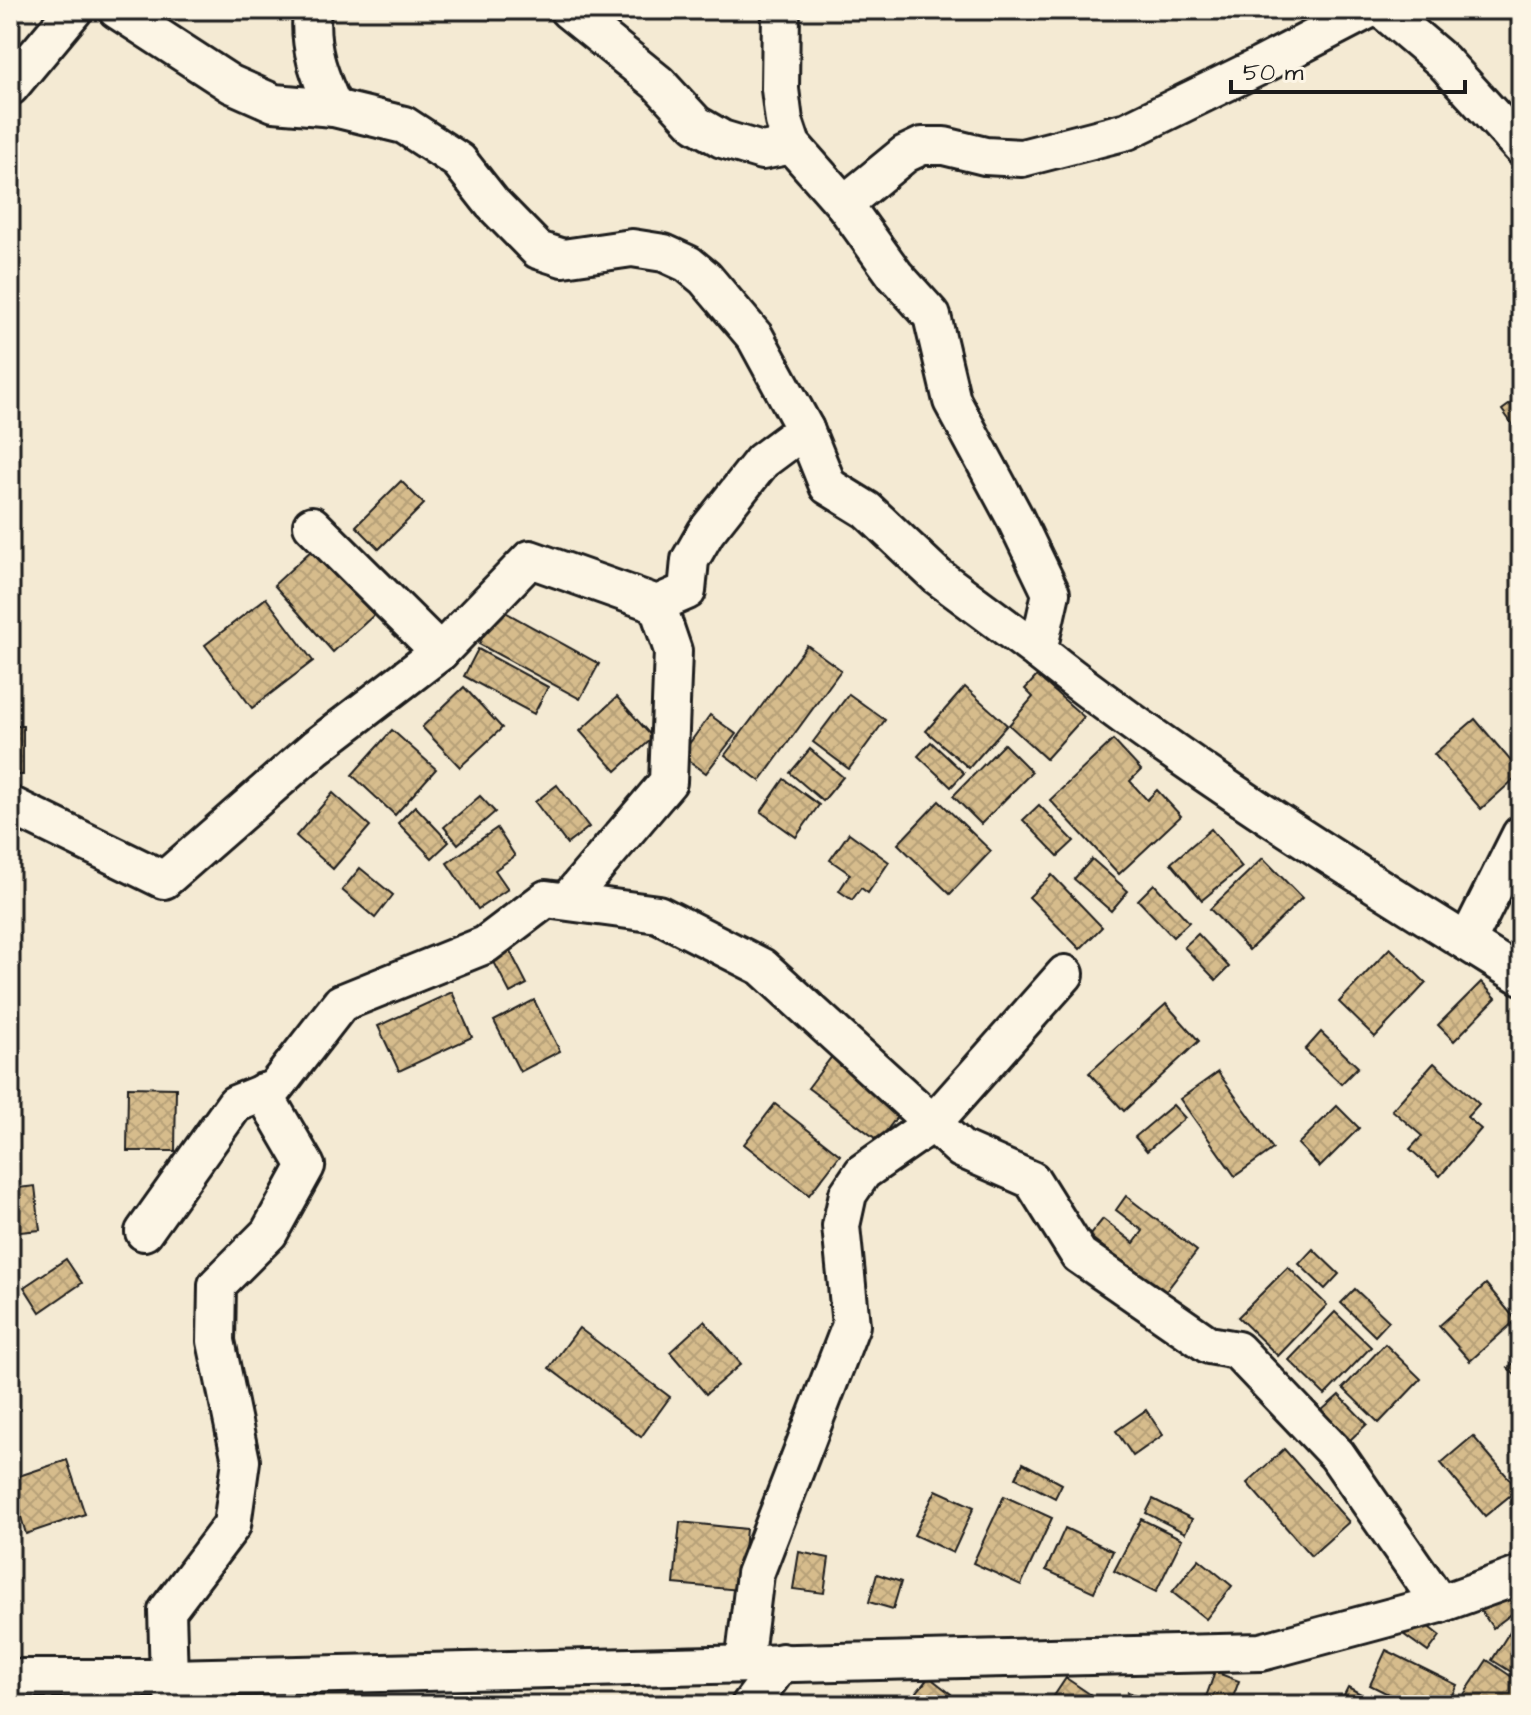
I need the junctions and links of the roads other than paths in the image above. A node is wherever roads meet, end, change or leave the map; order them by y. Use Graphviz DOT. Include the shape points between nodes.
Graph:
graph roads {
  1 [pos="74,10"];
  2 [pos="117,10"];
  3 [pos="312,10"];
  4 [pos="568,10"];
  5 [pos="781,10"];
  6 [pos="1368,10"];
  7 [pos="1402,16"];
  8 [pos="10,87"];
  9 [pos="334,108"];
  10 [pos="792,145"];
  11 [pos="1521,147"];
  12 [pos="844,204"];
  13 [pos="805,429"];
  14 [pos="312,525"];
  15 [pos="657,604"];
  16 [pos="1038,651"];
  17 [pos="440,652"];
  18 [pos="10,805"];
  19 [pos="1521,834"];
  20 [pos="567,901"];
  21 [pos="1467,942"];
  22 [pos="1065,974"];
  23 [pos="1521,976"];
  24 [pos="263,1092"];
  25 [pos="933,1123"];
  26 [pos="144,1232"];
  27 [pos="1521,1575"];
  28 [pos="1440,1604"];
  29 [pos="782,1662"];
  30 [pos="744,1664"];
  31 [pos="10,1678"];
  32 [pos="172,1692"];
  33 [pos="750,1705"];
  1 -- 8 [label="street"];
  2 -- 9 [label="street" via="231,84 274,103"];
  3 -- 9 [label="street" via="315,65"];
  4 -- 10 [label="street" via="658,83 696,124 722,139 762,151"];
  5 -- 10 [label="street" via="780,89"];
  6 -- 12 [label="street" via="1127,131 1022,158 922,146"];
  7 -- 11 [label="street"];
  9 -- 13 [label="street" via="404,125 459,161 538,250 563,258 632,248 688,264 755,337"];
  10 -- 12 [label="street"];
  12 -- 16 [label="street" via="932,316 952,401 1051,593"];
  13 -- 15 [label="street" via="762,461 706,532 690,560 687,591"];
  13 -- 16 [label="street" via="828,486 867,510 937,576"];
  14 -- 17 [label="street"];
  15 -- 17 [label="street" via="530,559"];
  15 -- 20 [label="street" via="673,651 668,782"];
  16 -- 21 [label="street" via="1262,813"];
  17 -- 18 [label="street" via="316,747 164,880"];
  19 -- 21 [label="street"];
  20 -- 24 [label="street" via="546,899 485,945 341,1003 275,1088"];
  20 -- 25 [label="street" via="658,914 762,967"];
  21 -- 23 [label="street"];
  22 -- 25 [label="street"];
  24 -- 26 [label="street" via="235,1104"];
  24 -- 32 [label="street" via="306,1166 269,1233 217,1285 216,1341 241,1461 232,1525 167,1611"];
  25 -- 28 [label="street" via="961,1149 1032,1180 1079,1255 1209,1345 1237,1350 1337,1455"];
  25 -- 30 [label="street" via="863,1172 848,1194 841,1226 851,1325 755,1574"];
  27 -- 28 [label="street"];
  28 -- 29 [label="street" via="1261,1652"];
  29 -- 30 [label="street"];
  29 -- 33 [label="street"];
  30 -- 32 [label="street"];
  31 -- 32 [label="street"];
}
